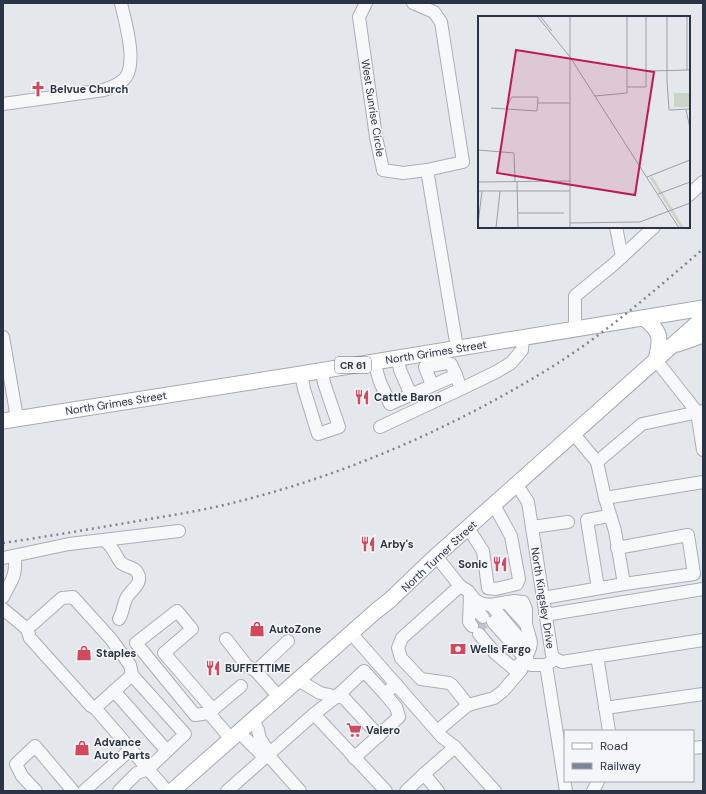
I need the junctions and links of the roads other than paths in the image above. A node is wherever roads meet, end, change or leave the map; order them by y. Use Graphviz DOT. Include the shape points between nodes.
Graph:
graph roads {
  1 [pos="366,3"];
  2 [pos="413,3"];
  3 [pos="123,4"];
  4 [pos="3,104"];
  5 [pos="427,170"];
  6 [pos="703,182"];
  7 [pos="690,194"];
  8 [pos="616,228"];
  9 [pos="653,228"];
  10 [pos="622,257"];
  11 [pos="703,308"];
  12 [pos="644,318"];
  13 [pos="703,318"];
  14 [pos="575,329"];
  15 [pos="703,335"];
  16 [pos="3,337"];
  17 [pos="523,338"];
  18 [pos="457,348"];
  19 [pos="670,348"];
  20 [pos="398,358"];
  21 [pos="424,360"];
  22 [pos="656,360"];
  23 [pos="374,362"];
  24 [pos="322,371"];
  25 [pos="301,374"];
  26 [pos="456,375"];
  27 [pos="432,385"];
  28 [pos="461,389"];
  29 [pos="411,395"];
  30 [pos="390,404"];
  31 [pos="700,412"];
  32 [pos="10,419"];
  33 [pos="397,419"];
  34 [pos="380,427"];
  35 [pos="573,433"];
  36 [pos="703,450"];
  37 [pos="597,462"];
  38 [pos="703,482"];
  39 [pos="517,484"];
  40 [pos="605,498"];
  41 [pos="494,506"];
  42 [pos="609,516"];
  43 [pos="588,520"];
  44 [pos="532,526"];
  45 [pos="468,528"];
  46 [pos="179,531"];
  47 [pos="104,540"];
  48 [pos="617,548"];
  49 [pos="436,556"];
  50 [pos="9,557"];
  51 [pos="698,573"];
  52 [pos="540,578"];
  53 [pos="519,579"];
  54 [pos="624,584"];
  55 [pos="460,586"];
  56 [pos="598,588"];
  57 [pos="703,589"];
  58 [pos="3,598"];
  59 [pos="543,598"];
  60 [pos="3,609"];
  61 [pos="484,613"];
  62 [pos="545,615"];
  63 [pos="119,619"];
  64 [pos="527,627"];
  65 [pos="27,629"];
  66 [pos="351,633"];
  67 [pos="226,639"];
  68 [pos="703,640"];
  69 [pos="288,641"];
  70 [pos="597,656"];
  71 [pos="525,659"];
  72 [pos="550,662"];
  73 [pos="256,671"];
  74 [pos="132,675"];
  75 [pos="298,680"];
  76 [pos="396,684"];
  77 [pos="241,686"];
  78 [pos="114,691"];
  79 [pos="385,694"];
  80 [pos="703,694"];
  81 [pos="279,697"];
  82 [pos="336,697"];
  83 [pos="468,705"];
  84 [pos="95,708"];
  85 [pos="605,708"];
  86 [pos="209,713"];
  87 [pos="314,714"];
  88 [pos="253,720"];
  89 [pos="609,730"];
  90 [pos="437,731"];
  91 [pos="235,735"];
  92 [pos="379,736"];
  93 [pos="455,747"];
  94 [pos="131,749"];
  95 [pos="167,751"];
  96 [pos="41,752"];
  97 [pos="268,755"];
  98 [pos="354,758"];
  99 [pos="148,769"];
  100 [pos="424,774"];
  101 [pos="564,775"];
  102 [pos="598,782"];
  103 [pos="175,790"];
  104 [pos="36,791"];
  105 [pos="41,791"];
  106 [pos="74,791"];
  107 [pos="84,791"];
  108 [pos="119,791"];
  109 [pos="228,791"];
  110 [pos="300,791"];
  111 [pos="386,791"];
  112 [pos="406,791"];
  113 [pos="438,791"];
  114 [pos="495,791"];
  115 [pos="593,791"];
  1 -- 5 [label="street, West Sunrise Circle" via="359,17 383,170 403,173"];
  2 -- 5 [label="street, West Sunrise Circle" via="434,12 441,22 463,162"];
  3 -- 4 [label="street" via="130,65 120,83 104,90"];
  5 -- 18 [label="street"];
  6 -- 7 [label="street"];
  8 -- 10 [label="street"];
  9 -- 10 [label="street"];
  10 -- 14 [label="street" via="575,296"];
  11 -- 12 [label="main road, North Grimes Street / CR 61"];
  12 -- 14 [label="main road, North Grimes Street / CR 61"];
  12 -- 22 [label="main road" via="659,334 660,343"];
  13 -- 19 [label="main road, North Turner Street"];
  14 -- 17 [label="main road, North Grimes Street / CR 61"];
  15 -- 19 [label="main road"];
  16 -- 32 [label="street"];
  17 -- 18 [label="main road, North Grimes Street / CR 61"];
  17 -- 28 [label="street" via="522,350 511,363"];
  18 -- 21 [label="main road, North Grimes Street / CR 61"];
  19 -- 22 [label="main road, North Turner Street"];
  20 -- 21 [label="main road, North Grimes Street / CR 61"];
  20 -- 23 [label="main road, North Grimes Street / CR 61"];
  20 -- 29 [label="street" via="400,370"];
  21 -- 26 [label="street" via="451,364"];
  21 -- 27 [label="street"];
  22 -- 31 [label="street"];
  22 -- 35 [label="main road, North Turner Street"];
  23 -- 24 [label="main road, North Grimes Street / CR 61"];
  23 -- 30 [label="street"];
  24 -- 25 [label="main road, North Grimes Street / CR 61"];
  24 -- 25 [label="street" via="339,427 318,434"];
  25 -- 32 [label="main road, North Grimes Street / CR 61"];
  26 -- 27 [label="street"];
  26 -- 28 [label="street"];
  27 -- 29 [label="street"];
  28 -- 33 [label="street"];
  29 -- 30 [label="street"];
  30 -- 33 [label="street"];
  31 -- 36 [label="street"];
  31 -- 37 [label="street" via="642,424"];
  33 -- 34 [label="street"];
  35 -- 37 [label="street"];
  35 -- 39 [label="main road, North Turner Street"];
  37 -- 40 [label="street"];
  38 -- 40 [label="street"];
  39 -- 41 [label="main road, North Turner Street"];
  39 -- 44 [label="street, North Kingsley Drive" via="528,502"];
  40 -- 42 [label="street"];
  41 -- 45 [label="main road, North Turner Street"];
  41 -- 53 [label="street" via="511,536"];
  42 -- 43 [label="street"];
  42 -- 48 [label="street"];
  43 -- 44 [label="street"];
  43 -- 56 [label="street"];
  44 -- 52 [label="street, North Kingsley Drive"];
  45 -- 49 [label="main road, North Turner Street"];
  45 -- 53 [label="street" via="483,551 488,588 496,589 517,584"];
  46 -- 47 [label="street"];
  47 -- 50 [label="street" via="69,544"];
  47 -- 63 [label="street" via="121,562 138,573 136,587 127,596"];
  48 -- 51 [label="street" via="688,535"];
  48 -- 54 [label="street"];
  49 -- 55 [label="street"];
  49 -- 66 [label="main road, North Turner Street"];
  50 -- 58 [label="street" via="16,572"];
  51 -- 54 [label="street"];
  52 -- 53 [label="street"];
  52 -- 59 [label="street, North Kingsley Drive"];
  54 -- 56 [label="street"];
  55 -- 61 [label="street"];
  55 -- 83 [label="street" via="402,638 398,648 401,658 421,679 449,683"];
  56 -- 59 [label="street"];
  57 -- 62 [label="street"];
  59 -- 62 [label="street, North Kingsley Drive"];
  60 -- 65 [label="street"];
  61 -- 64 [label="street" via="521,630"];
  61 -- 64 [label="street" via="520,601 526,609"];
  61 -- 71 [label="street"];
  61 -- 71 [label="street" via="525,645"];
  61 -- 71 [label="street" via="495,653 514,669"];
  62 -- 72 [label="street, North Kingsley Drive" via="552,656"];
  64 -- 71 [label="street" via="531,642"];
  65 -- 74 [label="street" via="62,598 73,596 111,639 130,665"];
  65 -- 84 [label="street" via="30,638"];
  66 -- 75 [label="main road, North Turner Street"];
  66 -- 76 [label="street"];
  67 -- 73 [label="street" via="247,666"];
  68 -- 70 [label="street, North Kingsley Drive"];
  69 -- 73 [label="street"];
  70 -- 72 [label="street, North Kingsley Drive"];
  70 -- 85 [label="street"];
  71 -- 72 [label="street" via="530,665"];
  71 -- 83 [label="street" via="521,670 503,691 494,698"];
  72 -- 101 [label="street"];
  73 -- 81 [label="street"];
  74 -- 78 [label="street"];
  74 -- 95 [label="street" via="185,734"];
  75 -- 81 [label="main road, North Turner Street"];
  75 -- 82 [label="street" via="320,693"];
  76 -- 79 [label="street"];
  76 -- 90 [label="street"];
  77 -- 86 [label="street"];
  78 -- 84 [label="street"];
  78 -- 95 [label="street"];
  79 -- 82 [label="street" via="364,671"];
  79 -- 92 [label="street" via="396,707 399,717"];
  80 -- 85 [label="street"];
  81 -- 88 [label="main road, North Turner Street"];
  82 -- 87 [label="street"];
  82 -- 92 [label="street" via="344,698"];
  83 -- 90 [label="street"];
  84 -- 94 [label="street"];
  85 -- 89 [label="street"];
  86 -- 86 [label="street" via="208,705 164,653 192,629 177,611 136,643 195,715"];
  86 -- 91 [label="street"];
  87 -- 97 [label="street"];
  87 -- 98 [label="street"];
  88 -- 91 [label="main road, North Turner Street"];
  88 -- 97 [label="street"];
  90 -- 93 [label="street"];
  91 -- 97 [label="street"];
  91 -- 103 [label="main road, North Turner Street"];
  92 -- 98 [label="street"];
  93 -- 100 [label="street"];
  93 -- 114 [label="street"];
  94 -- 99 [label="street"];
  94 -- 107 [label="street"];
  95 -- 99 [label="street"];
  96 -- 104 [label="street" via="35,746 16,764 22,776"];
  96 -- 105 [label="street" via="27,762 24,768"];
  96 -- 106 [label="street"];
  97 -- 109 [label="street"];
  97 -- 110 [label="street"];
  98 -- 111 [label="street"];
  99 -- 103 [label="street"];
  99 -- 108 [label="street" via="137,773"];
  100 -- 112 [label="street"];
  100 -- 113 [label="street"];
  102 -- 115 [label="street"];
}
